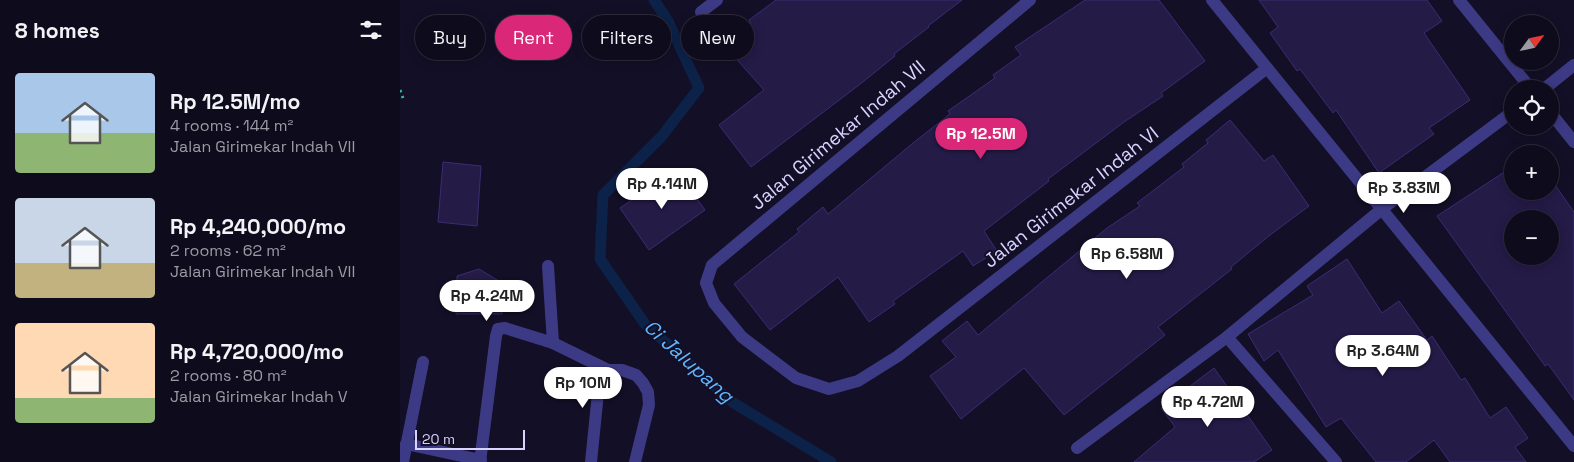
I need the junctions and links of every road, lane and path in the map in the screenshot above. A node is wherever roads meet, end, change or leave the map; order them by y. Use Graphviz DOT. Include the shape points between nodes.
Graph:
graph roads {
  1 [pos="717,0"];
  2 [pos="1030,0"];
  3 [pos="1212,0"];
  4 [pos="1458,0"];
  5 [pos="701,12"];
  6 [pos="1574,65"];
  7 [pos="1267,68"];
  8 [pos="1524,80"];
  9 [pos="1555,80"];
  10 [pos="400,90"];
  11 [pos="403,98"];
  12 [pos="1504,118"];
  13 [pos="1559,123"];
  14 [pos="1574,142"];
  15 [pos="1382,209"];
  16 [pos="548,266"];
  17 [pos="1226,337"];
  18 [pos="553,343"];
  19 [pos="898,356"];
  20 [pos="423,362"];
  21 [pos="608,370"];
  22 [pos="406,444"];
  23 [pos="1574,446"];
  24 [pos="1077,448"];
  25 [pos="480,461"];
  26 [pos="403,462"];
  27 [pos="591,462"];
  28 [pos="635,462"];
  29 [pos="1336,462"];
  1 -- 5 [label="street"];
  2 -- 19 [label="street, Jalan Girimekar Indah VII" via="712,265 706,284 714,303 742,337 796,378 829,389 858,381"];
  3 -- 7 [label="street"];
  4 -- 8 [label="street"];
  6 -- 9 [label="street"];
  7 -- 15 [label="street"];
  7 -- 19 [label="street, Jalan Girimekar Indah VI"];
  10 -- 11 [label="path"];
  12 -- 15 [label="street"];
  13 -- 14 [label="street"];
  15 -- 17 [label="street"];
  15 -- 23 [label="street"];
  16 -- 18 [label="street"];
  17 -- 24 [label="street"];
  17 -- 29 [label="street"];
  18 -- 21 [label="street"];
  18 -- 25 [label="street" via="505,328 498,329"];
  20 -- 22 [label="street"];
  21 -- 27 [label="street" via="601,379 598,393"];
  21 -- 28 [label="street" via="636,375 648,392 649,406"];
  22 -- 25 [label="street"];
  22 -- 26 [label="street"];
}
